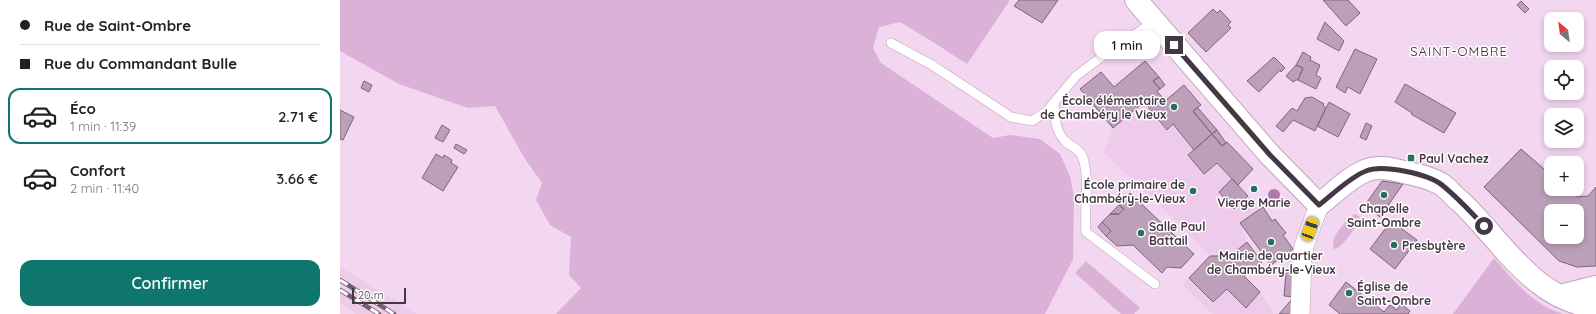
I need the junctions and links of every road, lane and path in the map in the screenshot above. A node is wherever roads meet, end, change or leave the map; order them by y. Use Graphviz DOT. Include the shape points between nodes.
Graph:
graph roads {
  1 [pos="1136,0"];
  2 [pos="1154,22"];
  3 [pos="891,43"];
  4 [pos="1054,103"];
  5 [pos="1319,205"];
  6 [pos="1155,284"];
  7 [pos="1596,287"];
  8 [pos="1560,296"];
  9 [pos="1596,307"];
  10 [pos="1300,314"];
  1 -- 2 [label="street"];
  2 -- 4 [label="lane" via="1076,76"];
  2 -- 5 [label="street" via="1270,155"];
  3 -- 4 [label="lane" via="932,65 1011,117 1032,121"];
  4 -- 6 [label="lane" via="1058,132 1065,142 1075,147 1082,156 1087,174 1086,232"];
  5 -- 8 [label="street" via="1365,171 1388,168 1423,176 1441,184 1474,214 1530,277"];
  5 -- 10 [label="street" via="1304,246"];
  7 -- 8 [label="street"];
  8 -- 9 [label="street" via="1580,306"];
}
